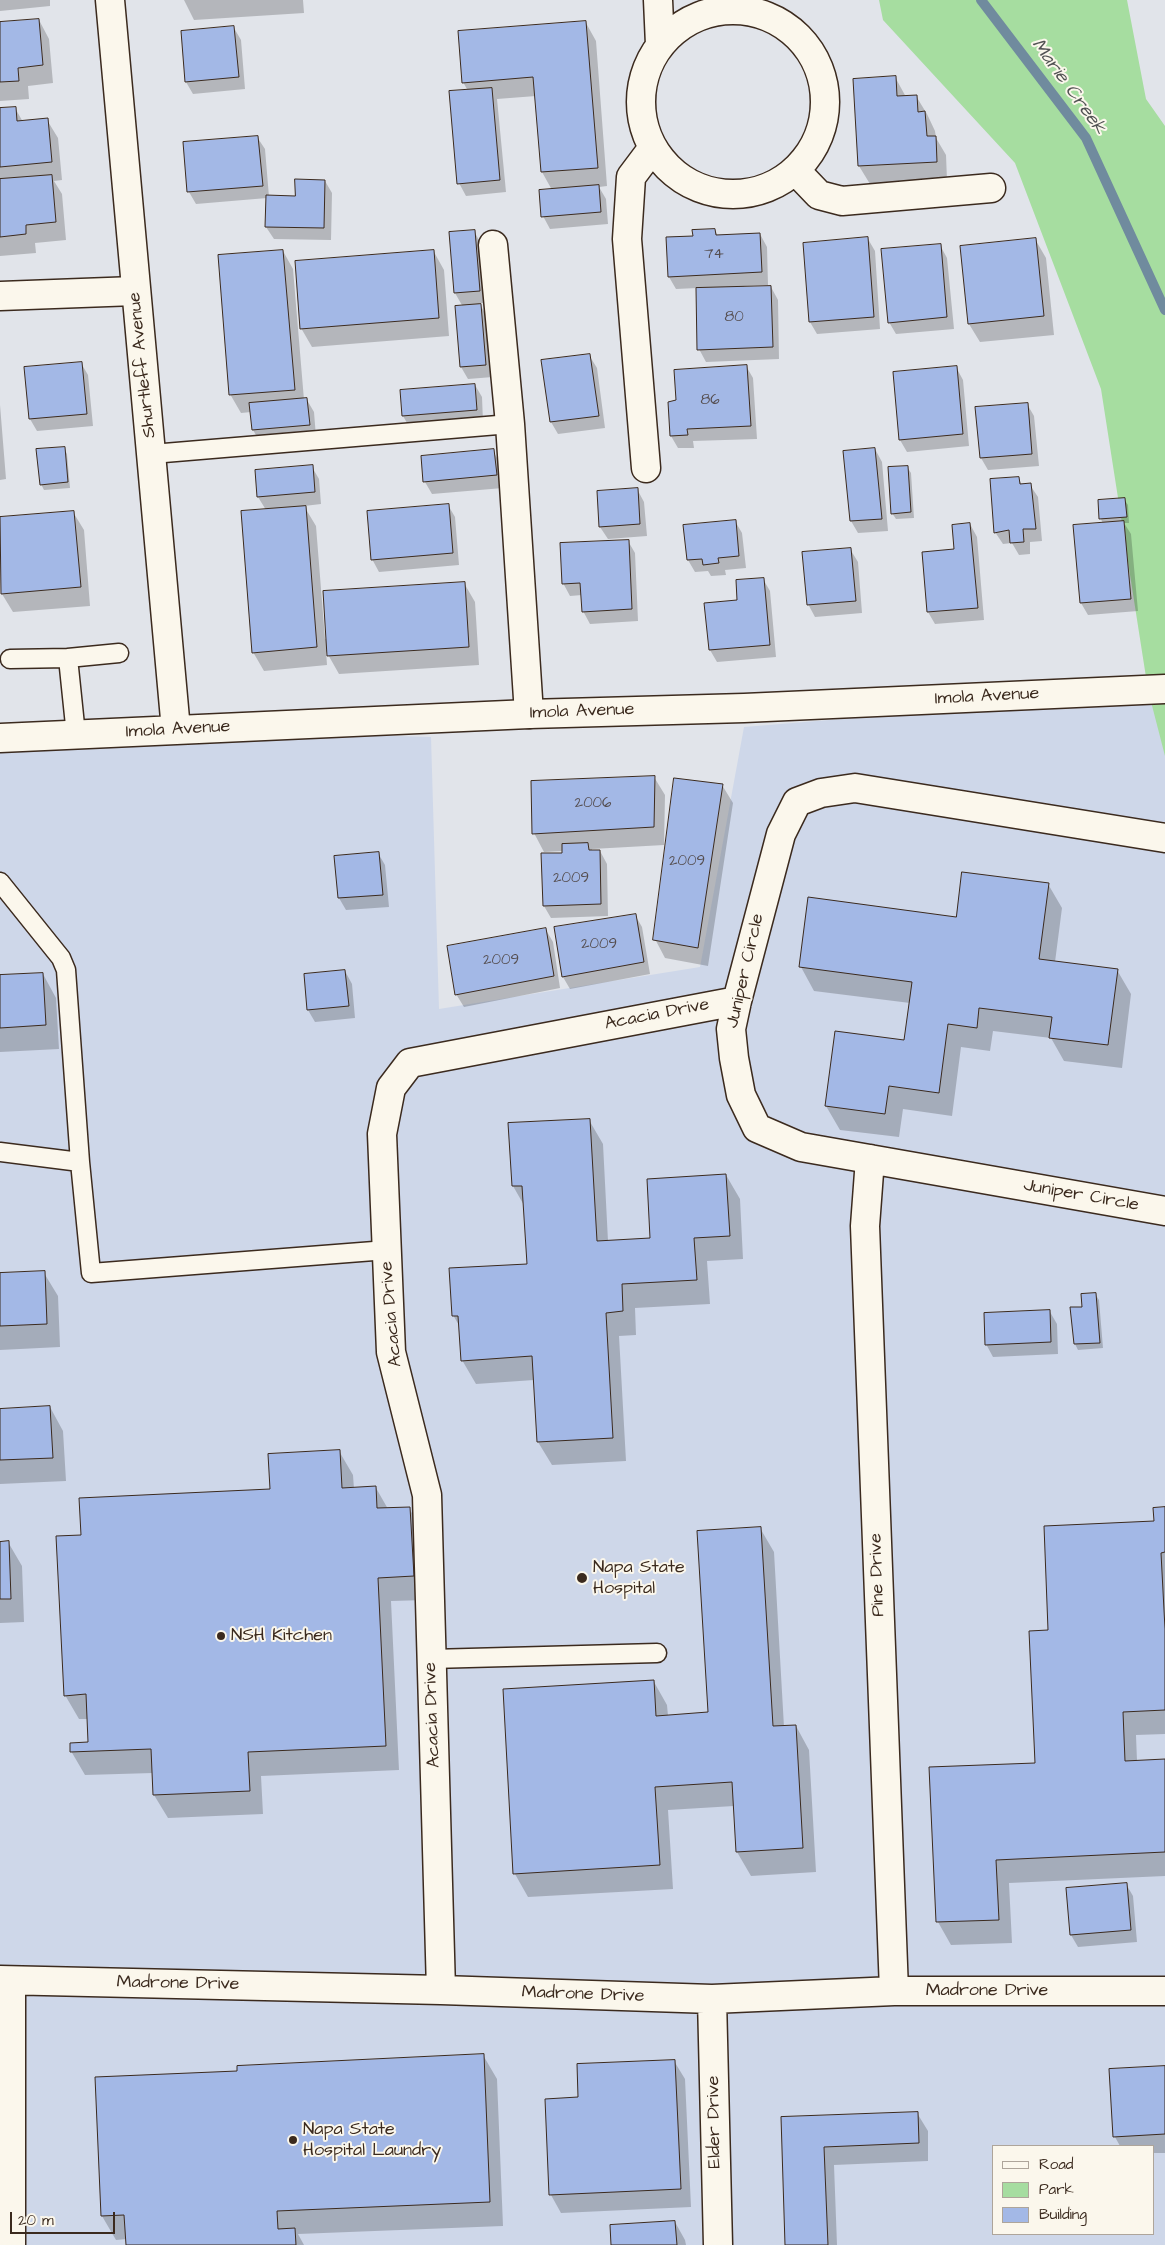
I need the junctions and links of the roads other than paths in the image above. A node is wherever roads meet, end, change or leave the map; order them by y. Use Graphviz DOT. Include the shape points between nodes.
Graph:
graph roads {
  1 [pos="110,0"];
  2 [pos="658,0"];
  3 [pos="660,45"];
  4 [pos="652,149"];
  5 [pos="796,171"];
  6 [pos="991,188"];
  7 [pos="493,245"];
  8 [pos="135,290"];
  9 [pos="0,296"];
  10 [pos="510,424"];
  11 [pos="152,454"];
  12 [pos="646,468"];
  13 [pos="120,653"];
  14 [pos="68,658"];
  15 [pos="10,659"];
  16 [pos="1165,689"];
  17 [pos="529,714"];
  18 [pos="176,730"];
  19 [pos="76,735"];
  20 [pos="0,738"];
  21 [pos="1165,838"];
  22 [pos="0,882"];
  23 [pos="737,1001"];
  24 [pos="0,1152"];
  25 [pos="870,1158"];
  26 [pos="80,1162"];
  27 [pos="1165,1211"];
  28 [pos="387,1250"];
  29 [pos="657,1653"];
  30 [pos="431,1659"];
  31 [pos="5,1981"];
  32 [pos="441,1990"];
  33 [pos="894,1991"];
  34 [pos="1165,1991"];
  35 [pos="712,1999"];
  36 [pos="11,2245"];
  37 [pos="718,2245"];
  1 -- 8 [label="street, Shurtleff Avenue"];
  2 -- 3 [label="street"];
  3 -- 4 [label="street" via="645,72 640,102 643,127"];
  3 -- 5 [label="street" via="683,24 711,12 742,10 772,17 797,34 816,59 826,88 826,103 825,118 815,147"];
  4 -- 5 [label="street" via="682,180 710,193 740,195 770,188"];
  4 -- 12 [label="street" via="631,177 627,239"];
  5 -- 6 [label="street" via="819,195 842,201"];
  7 -- 10 [label="street"];
  8 -- 9 [label="street"];
  8 -- 11 [label="street, Shurtleff Avenue"];
  10 -- 11 [label="lane"];
  10 -- 17 [label="street"];
  11 -- 18 [label="street, Shurtleff Avenue"];
  13 -- 14 [label="lane"];
  14 -- 15 [label="lane"];
  14 -- 19 [label="lane"];
  16 -- 17 [label="street, Imola Avenue"];
  17 -- 18 [label="street, Imola Avenue"];
  18 -- 19 [label="street, Imola Avenue"];
  19 -- 20 [label="street, Imola Avenue"];
  21 -- 23 [label="street, Juniper Circle" via="855,788 821,793 797,802 781,834"];
  22 -- 26 [label="lane" via="61,958 66,970"];
  23 -- 25 [label="street, Juniper Circle" via="731,1029 734,1058 741,1095 757,1128 801,1147"];
  23 -- 28 [label="street, Acacia Drive" via="410,1063 391,1088 382,1134"];
  24 -- 26 [label="lane"];
  25 -- 27 [label="street, Juniper Circle"];
  25 -- 33 [label="street, Pine Drive" via="864,1226"];
  26 -- 28 [label="lane" via="91,1273"];
  28 -- 30 [label="street, Acacia Drive" via="391,1352 427,1495"];
  29 -- 30 [label="lane"];
  30 -- 32 [label="street, Acacia Drive"];
  31 -- 32 [label="street, Madrone Drive"];
  31 -- 36 [label="street"];
  32 -- 35 [label="street, Madrone Drive"];
  33 -- 34 [label="street, Madrone Drive"];
  33 -- 35 [label="street, Madrone Drive"];
  35 -- 37 [label="street, Elder Drive"];
}
